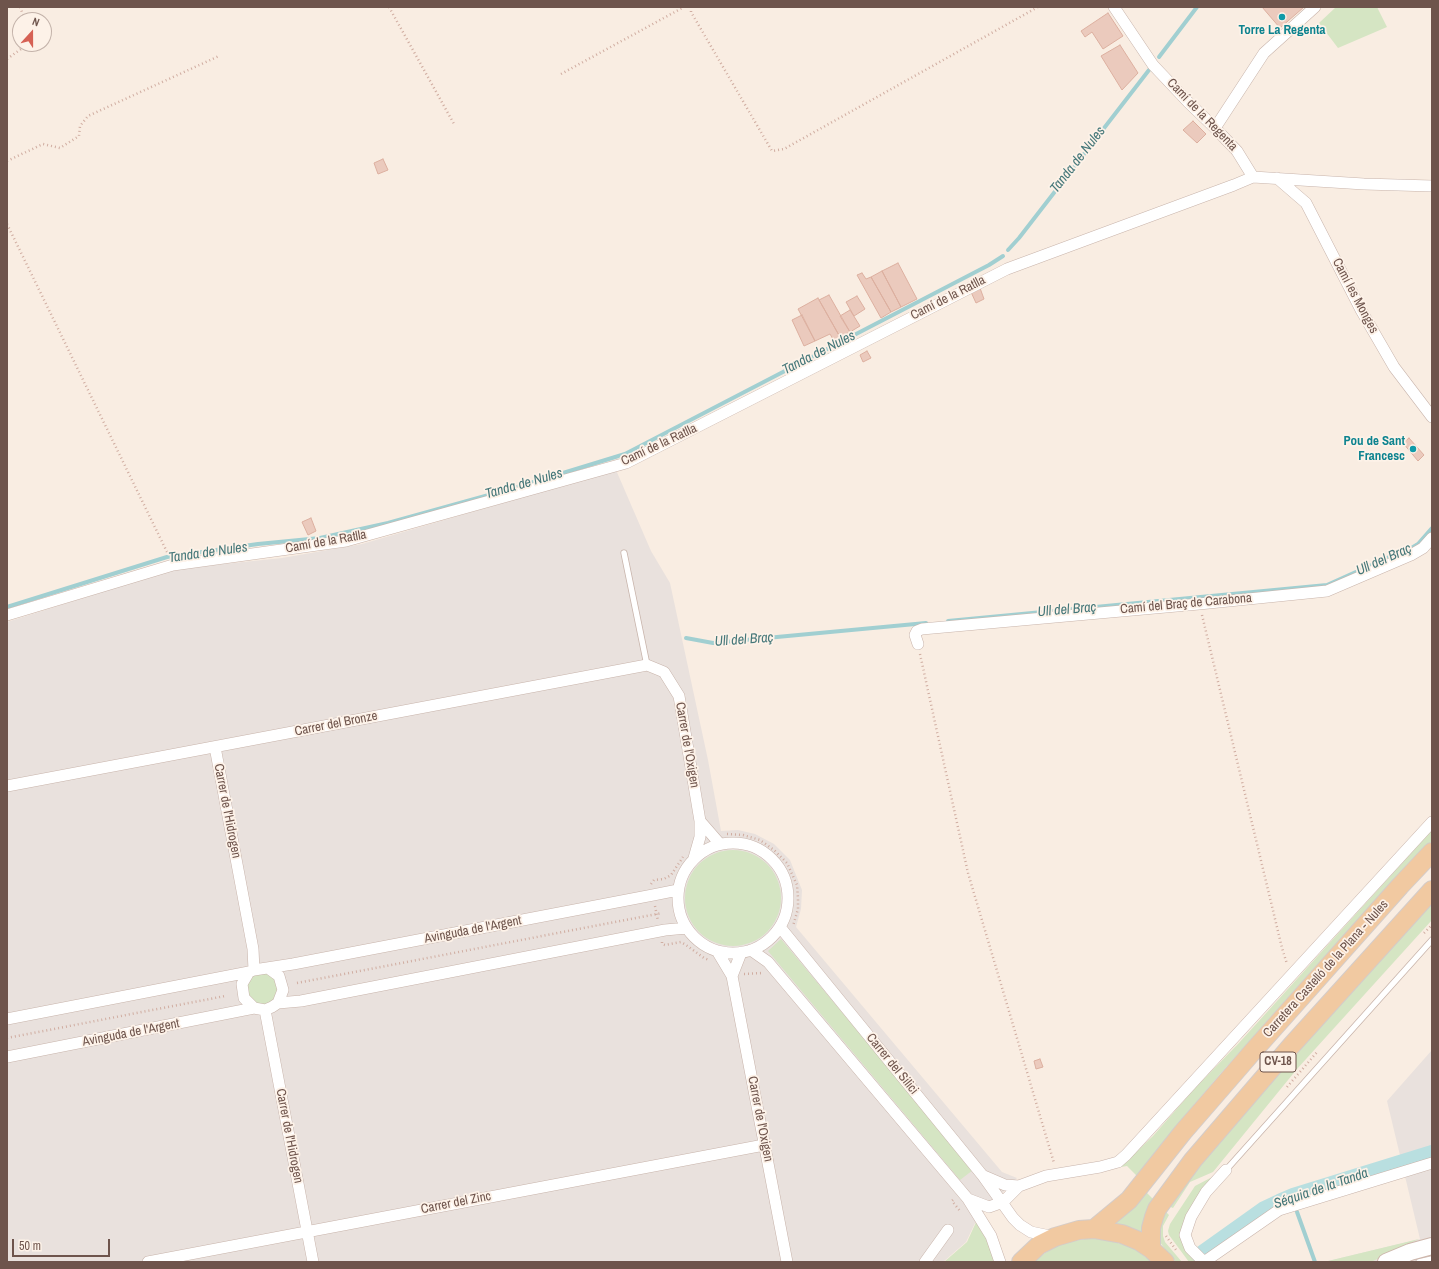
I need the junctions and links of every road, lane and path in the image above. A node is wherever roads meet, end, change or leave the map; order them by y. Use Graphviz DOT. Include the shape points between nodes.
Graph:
graph roads {
  1 [pos="390,7"];
  2 [pos="684,7"];
  3 [pos="691,7"];
  4 [pos="1038,7"];
  5 [pos="1114,7"];
  6 [pos="1315,7"];
  7 [pos="17,52"];
  8 [pos="220,56"];
  9 [pos="7,59"];
  10 [pos="561,74"];
  11 [pos="454,124"];
  12 [pos="1215,128"];
  13 [pos="7,161"];
  14 [pos="1253,177"];
  15 [pos="1277,178"];
  16 [pos="1432,186"];
  17 [pos="7,224"];
  18 [pos="1432,417"];
  19 [pos="1432,538"];
  20 [pos="167,552"];
  21 [pos="624,553"];
  22 [pos="1199,604"];
  23 [pos="7,615"];
  24 [pos="918,644"];
  25 [pos="646,665"];
  26 [pos="215,747"];
  27 [pos="7,786"];
  28 [pos="700,821"];
  29 [pos="1432,822"];
  30 [pos="720,844"];
  31 [pos="1432,852"];
  32 [pos="694,858"];
  33 [pos="678,890"];
  34 [pos="1432,890"];
  35 [pos="662,913"];
  36 [pos="780,927"];
  37 [pos="687,928"];
  38 [pos="1432,940"];
  39 [pos="717,951"];
  40 [pos="746,951"];
  41 [pos="268,968"];
  42 [pos="251,971"];
  43 [pos="1291,975"];
  44 [pos="732,976"];
  45 [pos="297,983"];
  46 [pos="225,996"];
  47 [pos="278,1003"];
  48 [pos="260,1009"];
  49 [pos="7,1019"];
  50 [pos="7,1038"];
  51 [pos="7,1057"];
  52 [pos="764,1145"];
  53 [pos="1432,1163"];
  54 [pos="1226,1170"];
  55 [pos="1058,1173"];
  56 [pos="983,1176"];
  57 [pos="1019,1186"];
  58 [pos="968,1199"];
  59 [pos="1003,1202"];
  60 [pos="948,1230"];
  61 [pos="1094,1230"];
  62 [pos="307,1232"];
  63 [pos="1055,1237"];
  64 [pos="1432,1246"];
  65 [pos="1151,1249"];
  66 [pos="1432,1259"];
  67 [pos="148,1262"];
  68 [pos="313,1262"];
  69 [pos="787,1262"];
  70 [pos="925,1262"];
  71 [pos="1000,1262"];
  72 [pos="1021,1262"];
  73 [pos="1165,1262"];
  74 [pos="1386,1262"];
  75 [pos="1419,1262"];
  1 -- 11 [label="path"];
  2 -- 10 [label="path"];
  3 -- 4 [label="path" via="691,12 772,151 784,149"];
  5 -- 12 [label="street, Camí de la Regenta" via="1153,65"];
  6 -- 12 [label="street" via="1264,53"];
  7 -- 9 [label="path"];
  8 -- 13 [label="path" via="88,116 80,126 79,136 60,148 43,144"];
  12 -- 14 [label="street, Camí de la Regenta" via="1237,151"];
  14 -- 15 [label="street"];
  14 -- 23 [label="street, Camí de la Ratlla" via="1007,268 626,463 346,541 173,565"];
  15 -- 16 [label="street"];
  15 -- 18 [label="street, Camí les Monges" via="1306,203 1361,310 1394,367"];
  17 -- 20 [label="path"];
  19 -- 22 [label="street, Camí del Braç de Carabona" via="1411,556 1327,591"];
  21 -- 25 [label="lane"];
  22 -- 24 [label="street, Camí del Braç de Carabona" via="922,629 915,635"];
  22 -- 43 [label="path" via="1280,940"];
  24 -- 55 [label="path" via="968,873"];
  25 -- 26 [label="street, Carrer del Bronze"];
  25 -- 28 [label="street, Carrer de l'Oxigen" via="664,672 679,696"];
  26 -- 27 [label="street, Carrer del Bronze"];
  26 -- 42 [label="street, Carrer de l'Hidrogen" via="253,949"];
  28 -- 30 [label="street"];
  28 -- 32 [label="street, Carrer de l'Oxigen" via="700,837"];
  29 -- 43 [label="street"];
  30 -- 32 [label="street"];
  30 -- 36 [label="street" via="755,848 771,859 782,874 788,892 787,910"];
  31 -- 61 [label="main road, Carretera Castelló de la Plana - Nules / CV-18" via="1183,1132 1129,1200"];
  32 -- 33 [label="street"];
  33 -- 37 [label="street" via="679,911"];
  33 -- 41 [label="street, Avinguda de l'Argent"];
  34 -- 65 [label="main road, Carretera Castelló de la Plana - Nules / CV-18" via="1193,1160 1157,1209 1151,1228"];
  35 -- 45 [label="path"];
  36 -- 40 [label="street" via="767,941"];
  36 -- 56 [label="street, Carrer del Silici"];
  37 -- 39 [label="street" via="700,942"];
  37 -- 47 [label="street" via="665,930 300,1001"];
  38 -- 54 [label="lane"];
  39 -- 40 [label="street"];
  39 -- 44 [label="street, Carrer de l'Oxigen"];
  40 -- 44 [label="street"];
  40 -- 58 [label="street" via="768,962"];
  41 -- 42 [label="street"];
  41 -- 47 [label="street" via="280,976 284,990"];
  42 -- 48 [label="street" via="242,984 244,998"];
  42 -- 49 [label="street"];
  43 -- 55 [label="street" via="1118,1162"];
  44 -- 52 [label="street, Carrer de l'Oxigen"];
  46 -- 50 [label="path"];
  47 -- 48 [label="street"];
  48 -- 51 [label="street, Avinguda de l'Argent"];
  48 -- 62 [label="street, Carrer de l'Hidrogen"];
  52 -- 62 [label="street, Carrer del Zinc"];
  52 -- 69 [label="street, Carrer de l'Oxigen"];
  53 -- 54 [label="street" via="1279,1210 1204,1262 1190,1248 1185,1235 1191,1217 1206,1192"];
  55 -- 57 [label="street"];
  56 -- 57 [label="street" via="1005,1185"];
  56 -- 59 [label="street, Carrer del Silici"];
  57 -- 59 [label="street"];
  58 -- 59 [label="street" via="989,1207"];
  58 -- 71 [label="street" via="992,1236"];
  59 -- 63 [label="street, Carrer del Silici" via="1020,1225 1031,1232"];
  60 -- 70 [label="street"];
  61 -- 63 [label="main road" via="1079,1230"];
  61 -- 65 [label="main road" via="1122,1234"];
  62 -- 67 [label="street, Carrer del Zinc"];
  62 -- 68 [label="street, Carrer de l'Hidrogen"];
  63 -- 72 [label="main road" via="1039,1245"];
  64 -- 74 [label="main road"];
  65 -- 73 [label="main road"];
  66 -- 75 [label="lane"];
}
